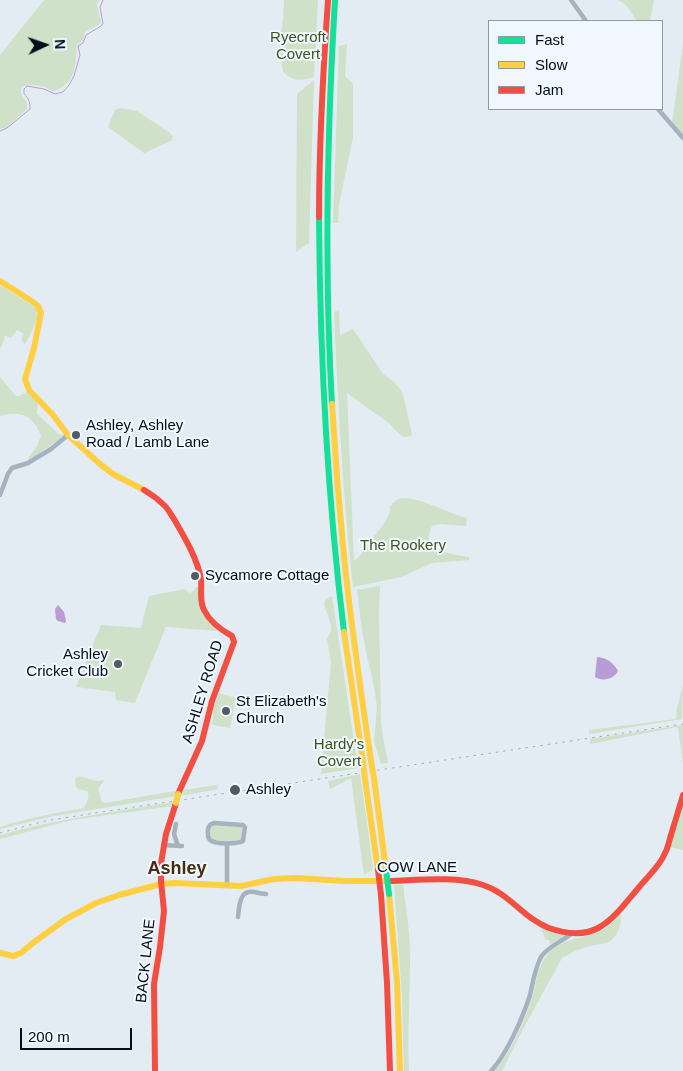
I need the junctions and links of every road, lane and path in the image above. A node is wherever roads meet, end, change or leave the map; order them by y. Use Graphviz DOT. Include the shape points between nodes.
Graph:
graph roads {
  1 [pos="328,0"];
  2 [pos="335,0"];
  3 [pos="571,0"];
  4 [pos="585,20"];
  5 [pos="659,110"];
  6 [pos="683,138"];
  7 [pos="0,281"];
  8 [pos="68,435"];
  9 [pos="0,495"];
  10 [pos="683,795"];
  11 [pos="176,824"];
  12 [pos="227,844"];
  13 [pos="163,845"];
  14 [pos="162,884"];
  15 [pos="249,884"];
  16 [pos="226,886"];
  17 [pos="249,892"];
  18 [pos="266,894"];
  19 [pos="238,917"];
  20 [pos="572,933"];
  21 [pos="0,953"];
  22 [pos="155,1071"];
  23 [pos="390,1071"];
  24 [pos="400,1071"];
  25 [pos="491,1071"];
  1 -- 23 [label="main road, bridge" via="319,215 324,400 338,575 381,896"];
  2 -- 24 [label="main road, bridge" via="327,256 334,445 345,574 389,894 397,982"];
  3 -- 4 [label="street"];
  5 -- 6 [label="street"];
  7 -- 8 [label="main road, ASHLEY ROAD" via="39,308 41,313 26,384"];
  8 -- 9 [label="street" via="28,463 12,468"];
  8 -- 13 [label="main road, ASHLEY ROAD, bridge" via="106,470 151,494 166,507 198,568 206,614 234,639 202,741 178,794"];
  10 -- 20 [label="main road" via="665,854 657,866 605,924 589,932"];
  11 -- 13 [label="street" via="174,834 180,846"];
  12 -- 12 [label="street" via="210,840 209,825 244,826 243,841"];
  12 -- 16 [label="street"];
  13 -- 14 [label="main road, ASHLEY ROAD"];
  14 -- 16 [label="main road, COW LANE"];
  14 -- 21 [label="main road, COW LANE" via="96,903 21,953 13,956"];
  14 -- 22 [label="main road, BACK LANE" via="163,922 153,995"];
  15 -- 16 [label="main road, COW LANE"];
  15 -- 17 [label="street"];
  15 -- 20 [label="main road, COW LANE" via="296,878 463,880 500,893 533,920"];
  17 -- 18 [label="street"];
  17 -- 19 [label="street" via="241,900"];
  20 -- 25 [label="street" via="542,956 522,1016"];
}
